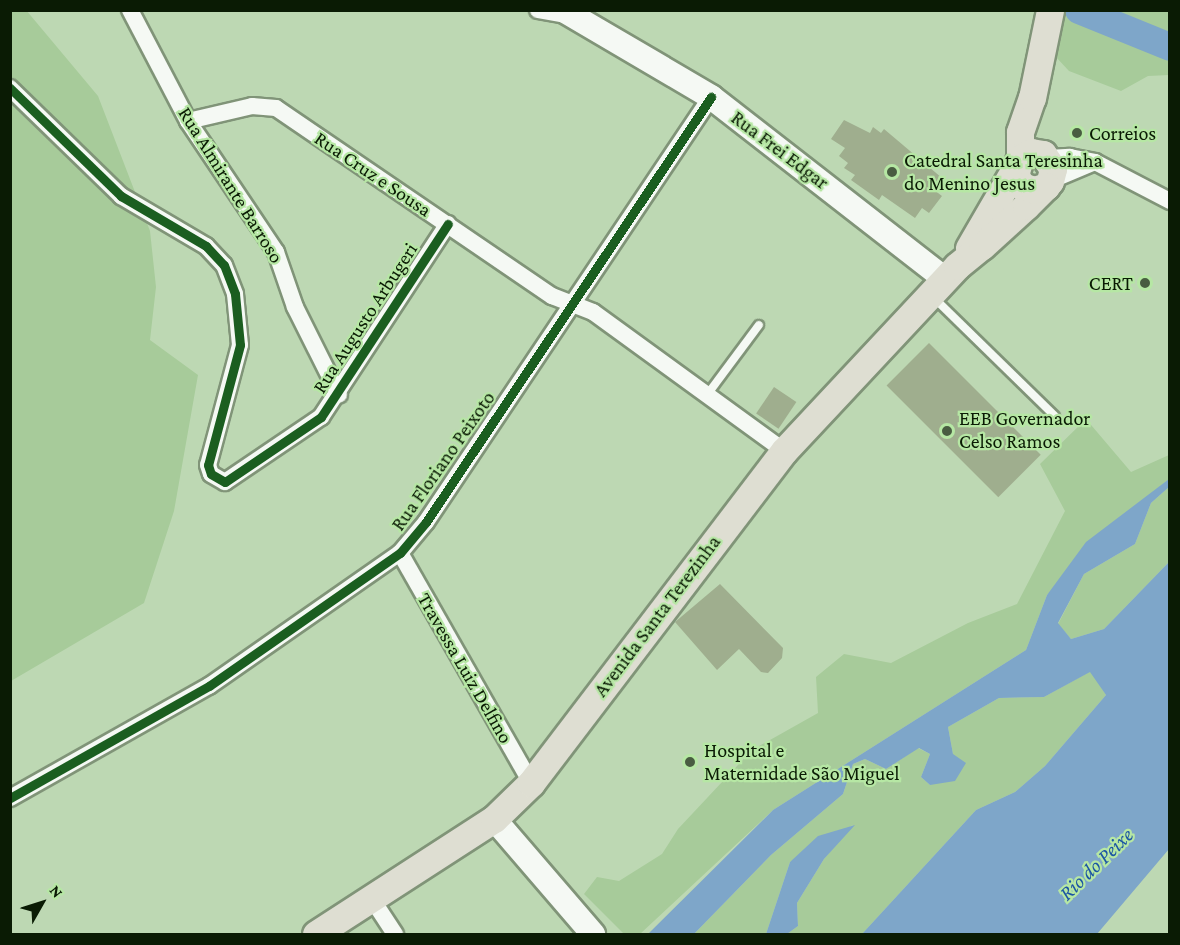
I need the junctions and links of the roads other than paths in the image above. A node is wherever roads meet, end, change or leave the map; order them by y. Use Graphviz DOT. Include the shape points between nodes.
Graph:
graph roads {
  1 [pos="130,10"];
  2 [pos="538,10"];
  3 [pos="1050,10"];
  4 [pos="567,13"];
  5 [pos="10,88"];
  6 [pos="711,98"];
  7 [pos="188,122"];
  8 [pos="1095,162"];
  9 [pos="1037,168"];
  10 [pos="1170,201"];
  11 [pos="448,224"];
  12 [pos="938,286"];
  13 [pos="573,306"];
  14 [pos="759,325"];
  15 [pos="339,395"];
  16 [pos="707,395"];
  17 [pos="1055,416"];
  18 [pos="784,451"];
  19 [pos="399,553"];
  20 [pos="531,783"];
  21 [pos="10,798"];
  22 [pos="494,819"];
  23 [pos="372,899"];
  24 [pos="316,934"];
  25 [pos="395,934"];
  26 [pos="593,934"];
  1 -- 7 [label="street, Rua Almirante Barroso"];
  2 -- 4 [label="street, Rua Frei Edgar"];
  3 -- 9 [label="main road" via="1032,98 1020,132"];
  4 -- 6 [label="street, Rua Frei Edgar"];
  5 -- 15 [label="street, Rua Augusto Arbugeri" via="121,196 206,246 224,265 235,294 240,345 208,465 211,474 225,482 234,479 321,417"];
  6 -- 12 [label="street, Rua Frei Edgar"];
  6 -- 13 [label="street, Rua Floriano Peixoto"];
  7 -- 11 [label="street, Rua Cruz e Sousa" via="252,106 276,108"];
  7 -- 15 [label="street, Rua Almirante Barroso" via="276,252 295,307"];
  8 -- 9 [label="street"];
  8 -- 9 [label="street" via="1070,157"];
  8 -- 10 [label="street"];
  9 -- 12 [label="main road, Avenida Santa Terezinha" via="965,259"];
  11 -- 13 [label="street, Rua Cruz e Sousa" via="552,296"];
  11 -- 15 [label="street, Rua Augusto Arbugeri"];
  12 -- 17 [label="lane"];
  12 -- 18 [label="main road, Avenida Santa Terezinha"];
  13 -- 16 [label="street, Rua Cruz e Sousa" via="593,312"];
  13 -- 19 [label="street, Rua Floriano Peixoto" via="426,522"];
  14 -- 16 [label="lane"];
  16 -- 18 [label="street, Rua Cruz e Sousa"];
  18 -- 20 [label="main road, Avenida Santa Terezinha"];
  19 -- 20 [label="street, Travessa Luiz Delfino"];
  19 -- 21 [label="street, Rua Floriano Peixoto" via="209,686"];
  20 -- 22 [label="main road, Avenida Santa Terezinha"];
  22 -- 23 [label="main road, Avenida Santa Terezinha"];
  22 -- 26 [label="street"];
  23 -- 24 [label="main road, Avenida Santa Terezinha"];
  23 -- 25 [label="street"];
}
